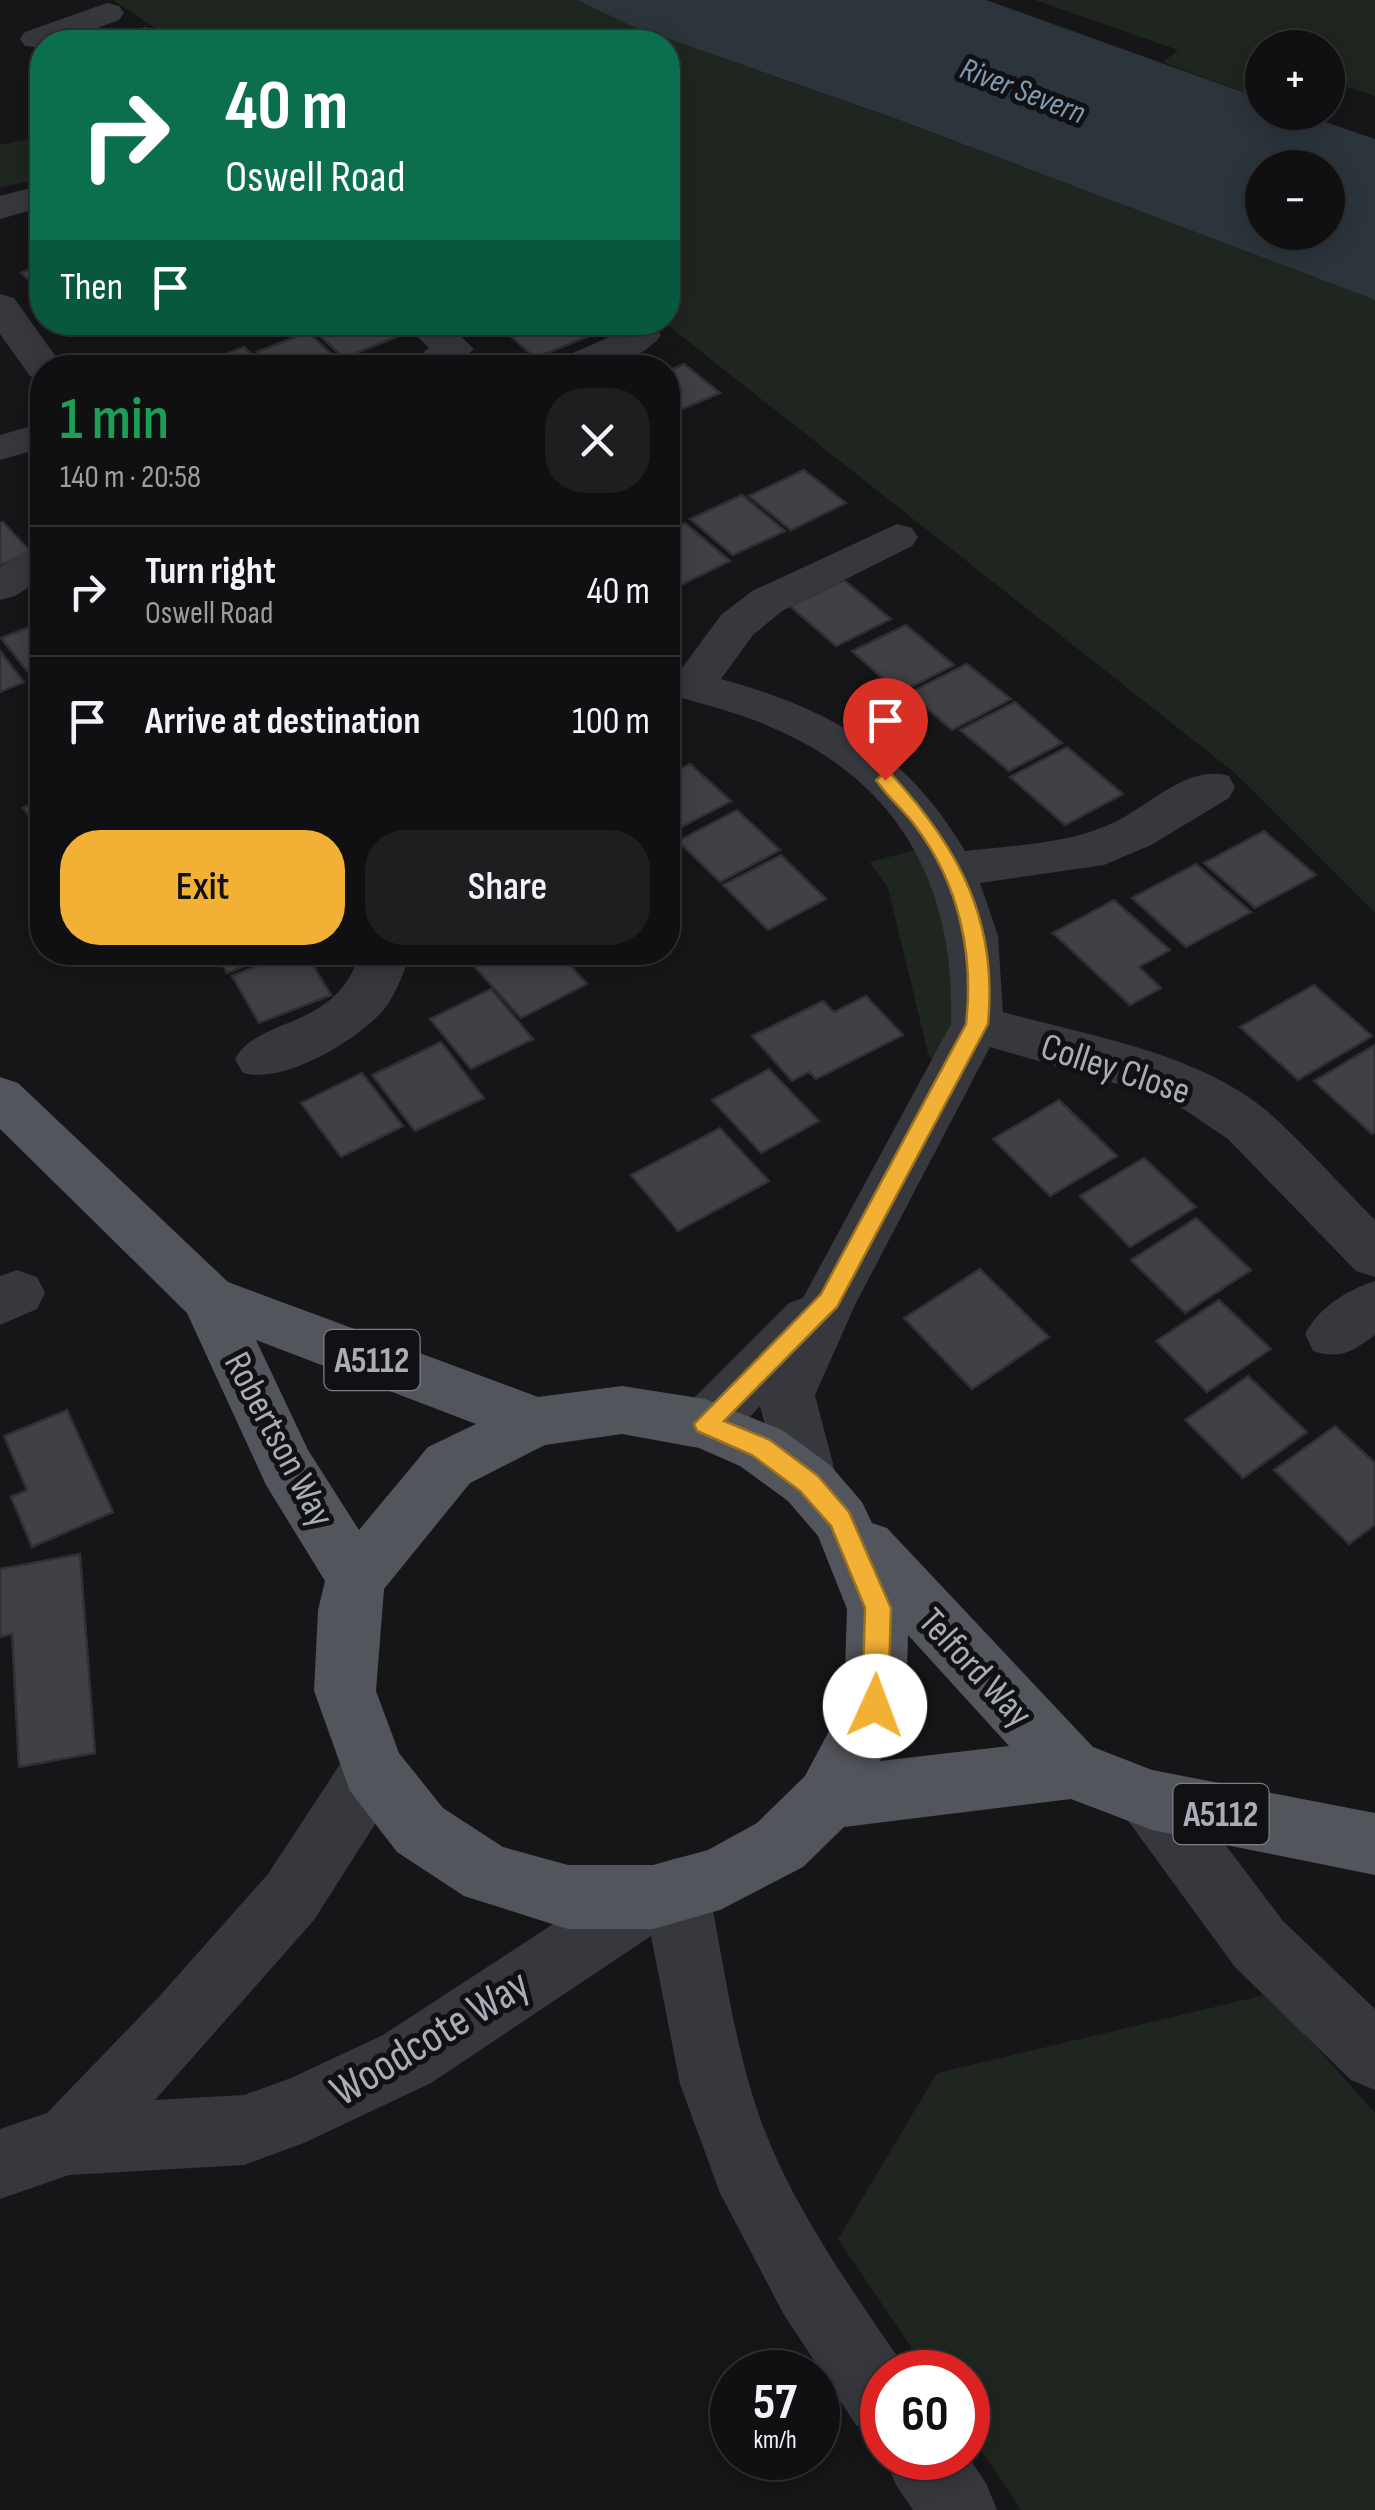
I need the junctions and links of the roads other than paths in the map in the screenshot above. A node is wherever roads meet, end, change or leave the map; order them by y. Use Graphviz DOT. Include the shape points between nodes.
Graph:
graph roads {
  1 [pos="126,24"];
  2 [pos="90,30"];
  3 [pos="30,199"];
  4 [pos="0,208"];
  5 [pos="0,306"];
  6 [pos="641,335"];
  7 [pos="599,355"];
  8 [pos="26,359"];
  9 [pos="30,439"];
  10 [pos="0,448"];
  11 [pos="898,537"];
  12 [pos="30,567"];
  13 [pos="0,586"];
  14 [pos="680,683"];
  15 [pos="1212,787"];
  16 [pos="952,870"];
  17 [pos="381,965"];
  18 [pos="977,1024"];
  19 [pos="261,1058"];
  20 [pos="0,1097"];
  21 [pos="1375,1255"];
  22 [pos="208,1298"];
  23 [pos="829,1300"];
  24 [pos="537,1422"];
  25 [pos="706,1424"];
  26 [pos="825,1501"];
  27 [pos="356,1578"];
  28 [pos="372,1770"];
  29 [pos="1071,1770"];
  30 [pos="828,1798"];
  31 [pos="1152,1800"];
  32 [pos="1375,1844"];
  33 [pos="665,1894"];
  34 [pos="1375,2056"];
  35 [pos="69,2140"];
  36 [pos="0,2164"];
  37 [pos="860,2363"];
  38 [pos="938,2480"];
  39 [pos="958,2510"];
  1 -- 2 [label="street"];
  3 -- 4 [label="street"];
  5 -- 8 [label="street"];
  6 -- 7 [label="street"];
  9 -- 10 [label="street"];
  11 -- 14 [label="street" via="767,600"];
  12 -- 13 [label="street"];
  14 -- 16 [label="street" via="818,731 869,765 924,822"];
  15 -- 16 [label="street" via="1087,853"];
  16 -- 18 [label="street" via="977,942"];
  17 -- 19 [label="street" via="371,990 346,1017"];
  18 -- 21 [label="street, Colley Close" via="1146,1072 1204,1096 1247,1125"];
  18 -- 23 [label="street"];
  20 -- 22 [label="main road, Robertson Way / A5112"];
  22 -- 24 [label="main road, Robertson Way / A5112"];
  22 -- 27 [label="main road, Robertson Way / A5112" via="287,1467"];
  23 -- 25 [label="street"];
  23 -- 26 [label="street" via="786,1395"];
  24 -- 25 [label="main road, Telford Way" via="622,1410"];
  24 -- 27 [label="main road" via="449,1465"];
  25 -- 26 [label="main road, Telford Way" via="761,1448"];
  26 -- 29 [label="main road, Telford Way / A5112"];
  26 -- 30 [label="main road" via="878,1608 875,1706"];
  27 -- 28 [label="main road" via="345,1691"];
  28 -- 33 [label="main road" via="420,1830 487,1874 568,1897"];
  28 -- 35 [label="street, Woodcote Way" via="291,1898"];
  29 -- 30 [label="main road, Telford Way / A5112"];
  29 -- 31 [label="main road, Telford Way / A5112"];
  30 -- 33 [label="main road" via="780,1844 720,1878"];
  31 -- 32 [label="main road, Telford Way / A5112"];
  31 -- 34 [label="street" via="1259,1944"];
  33 -- 35 [label="street, Woodcote Way" via="407,2059 304,2108 244,2130"];
  33 -- 37 [label="street" via="715,2086 753,2188"];
  35 -- 36 [label="street, Woodcote Way"];
  38 -- 39 [label="street"];
}
